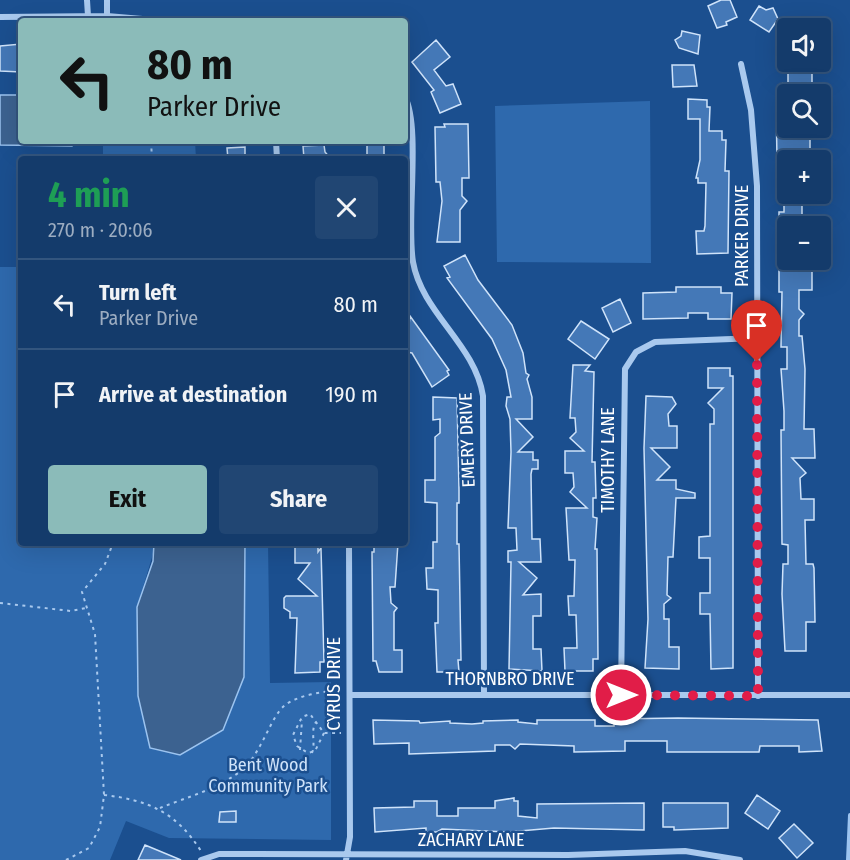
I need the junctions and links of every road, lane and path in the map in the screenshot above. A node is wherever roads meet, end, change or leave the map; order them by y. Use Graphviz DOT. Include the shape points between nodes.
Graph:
graph roads {
  1 [pos="87,0"];
  2 [pos="107,0"];
  3 [pos="0,16"];
  4 [pos="88,16"];
  5 [pos="107,16"];
  6 [pos="131,18"];
  7 [pos="741,64"];
  8 [pos="408,107"];
  9 [pos="757,338"];
  10 [pos="112,546"];
  11 [pos="349,546"];
  12 [pos="0,603"];
  13 [pos="87,608"];
  14 [pos="350,692"];
  15 [pos="484,694"];
  16 [pos="621,695"];
  17 [pos="850,695"];
  18 [pos="758,696"];
  19 [pos="302,719"];
  20 [pos="316,722"];
  21 [pos="350,733"];
  22 [pos="324,734"];
  23 [pos="300,750"];
  24 [pos="312,753"];
  25 [pos="104,795"];
  26 [pos="160,808"];
  27 [pos="646,851"];
  28 [pos="347,857"];
  29 [pos="491,857"];
  30 [pos="204,859"];
  31 [pos="66,860"];
  32 [pos="644,860"];
  33 [pos="740,860"];
  1 -- 4 [label="street"];
  2 -- 5 [label="street"];
  3 -- 4 [label="street"];
  4 -- 5 [label="street"];
  5 -- 6 [label="street"];
  7 -- 9 [label="street, PARKER DRIVE" via="757,186"];
  8 -- 15 [label="street, EMERY DRIVE" via="413,262 427,296 472,363 483,396"];
  9 -- 16 [label="street, TIMOTHY LANE" via="655,342 636,352 625,369"];
  9 -- 18 [label="street, PARKER DRIVE"];
  10 -- 13 [label="path" via="105,564 82,592"];
  11 -- 14 [label="street, CYRUS DRIVE"];
  12 -- 13 [label="path" via="71,611"];
  13 -- 25 [label="path" via="95,633"];
  14 -- 15 [label="street, THORNBRO DRIVE"];
  14 -- 21 [label="street, CYRUS DRIVE"];
  14 -- 26 [label="path" via="334,690 282,706 256,754 242,769 205,790"];
  15 -- 16 [label="street, THORNBRO DRIVE"];
  16 -- 18 [label="street, THORNBRO DRIVE"];
  17 -- 18 [label="street, THORNBRO DRIVE"];
  19 -- 20 [label="path" via="310,714"];
  19 -- 23 [label="path"];
  19 -- 23 [label="path" via="293,735"];
  20 -- 22 [label="path"];
  20 -- 24 [label="path"];
  21 -- 22 [label="path"];
  21 -- 28 [label="street, CYRUS DRIVE"];
  22 -- 24 [label="path"];
  23 -- 24 [label="path"];
  25 -- 26 [label="path" via="136,799"];
  25 -- 31 [label="path" via="100,828 89,848"];
  26 -- 30 [label="path" via="193,839"];
  27 -- 29 [label="street, ZACHARY LANE"];
  27 -- 32 [label="street"];
  27 -- 33 [label="street, ZACHARY LANE" via="685,851"];
  28 -- 29 [label="street, ZACHARY LANE"];
  28 -- 30 [label="street, ZACHARY LANE" via="219,854"];
}
